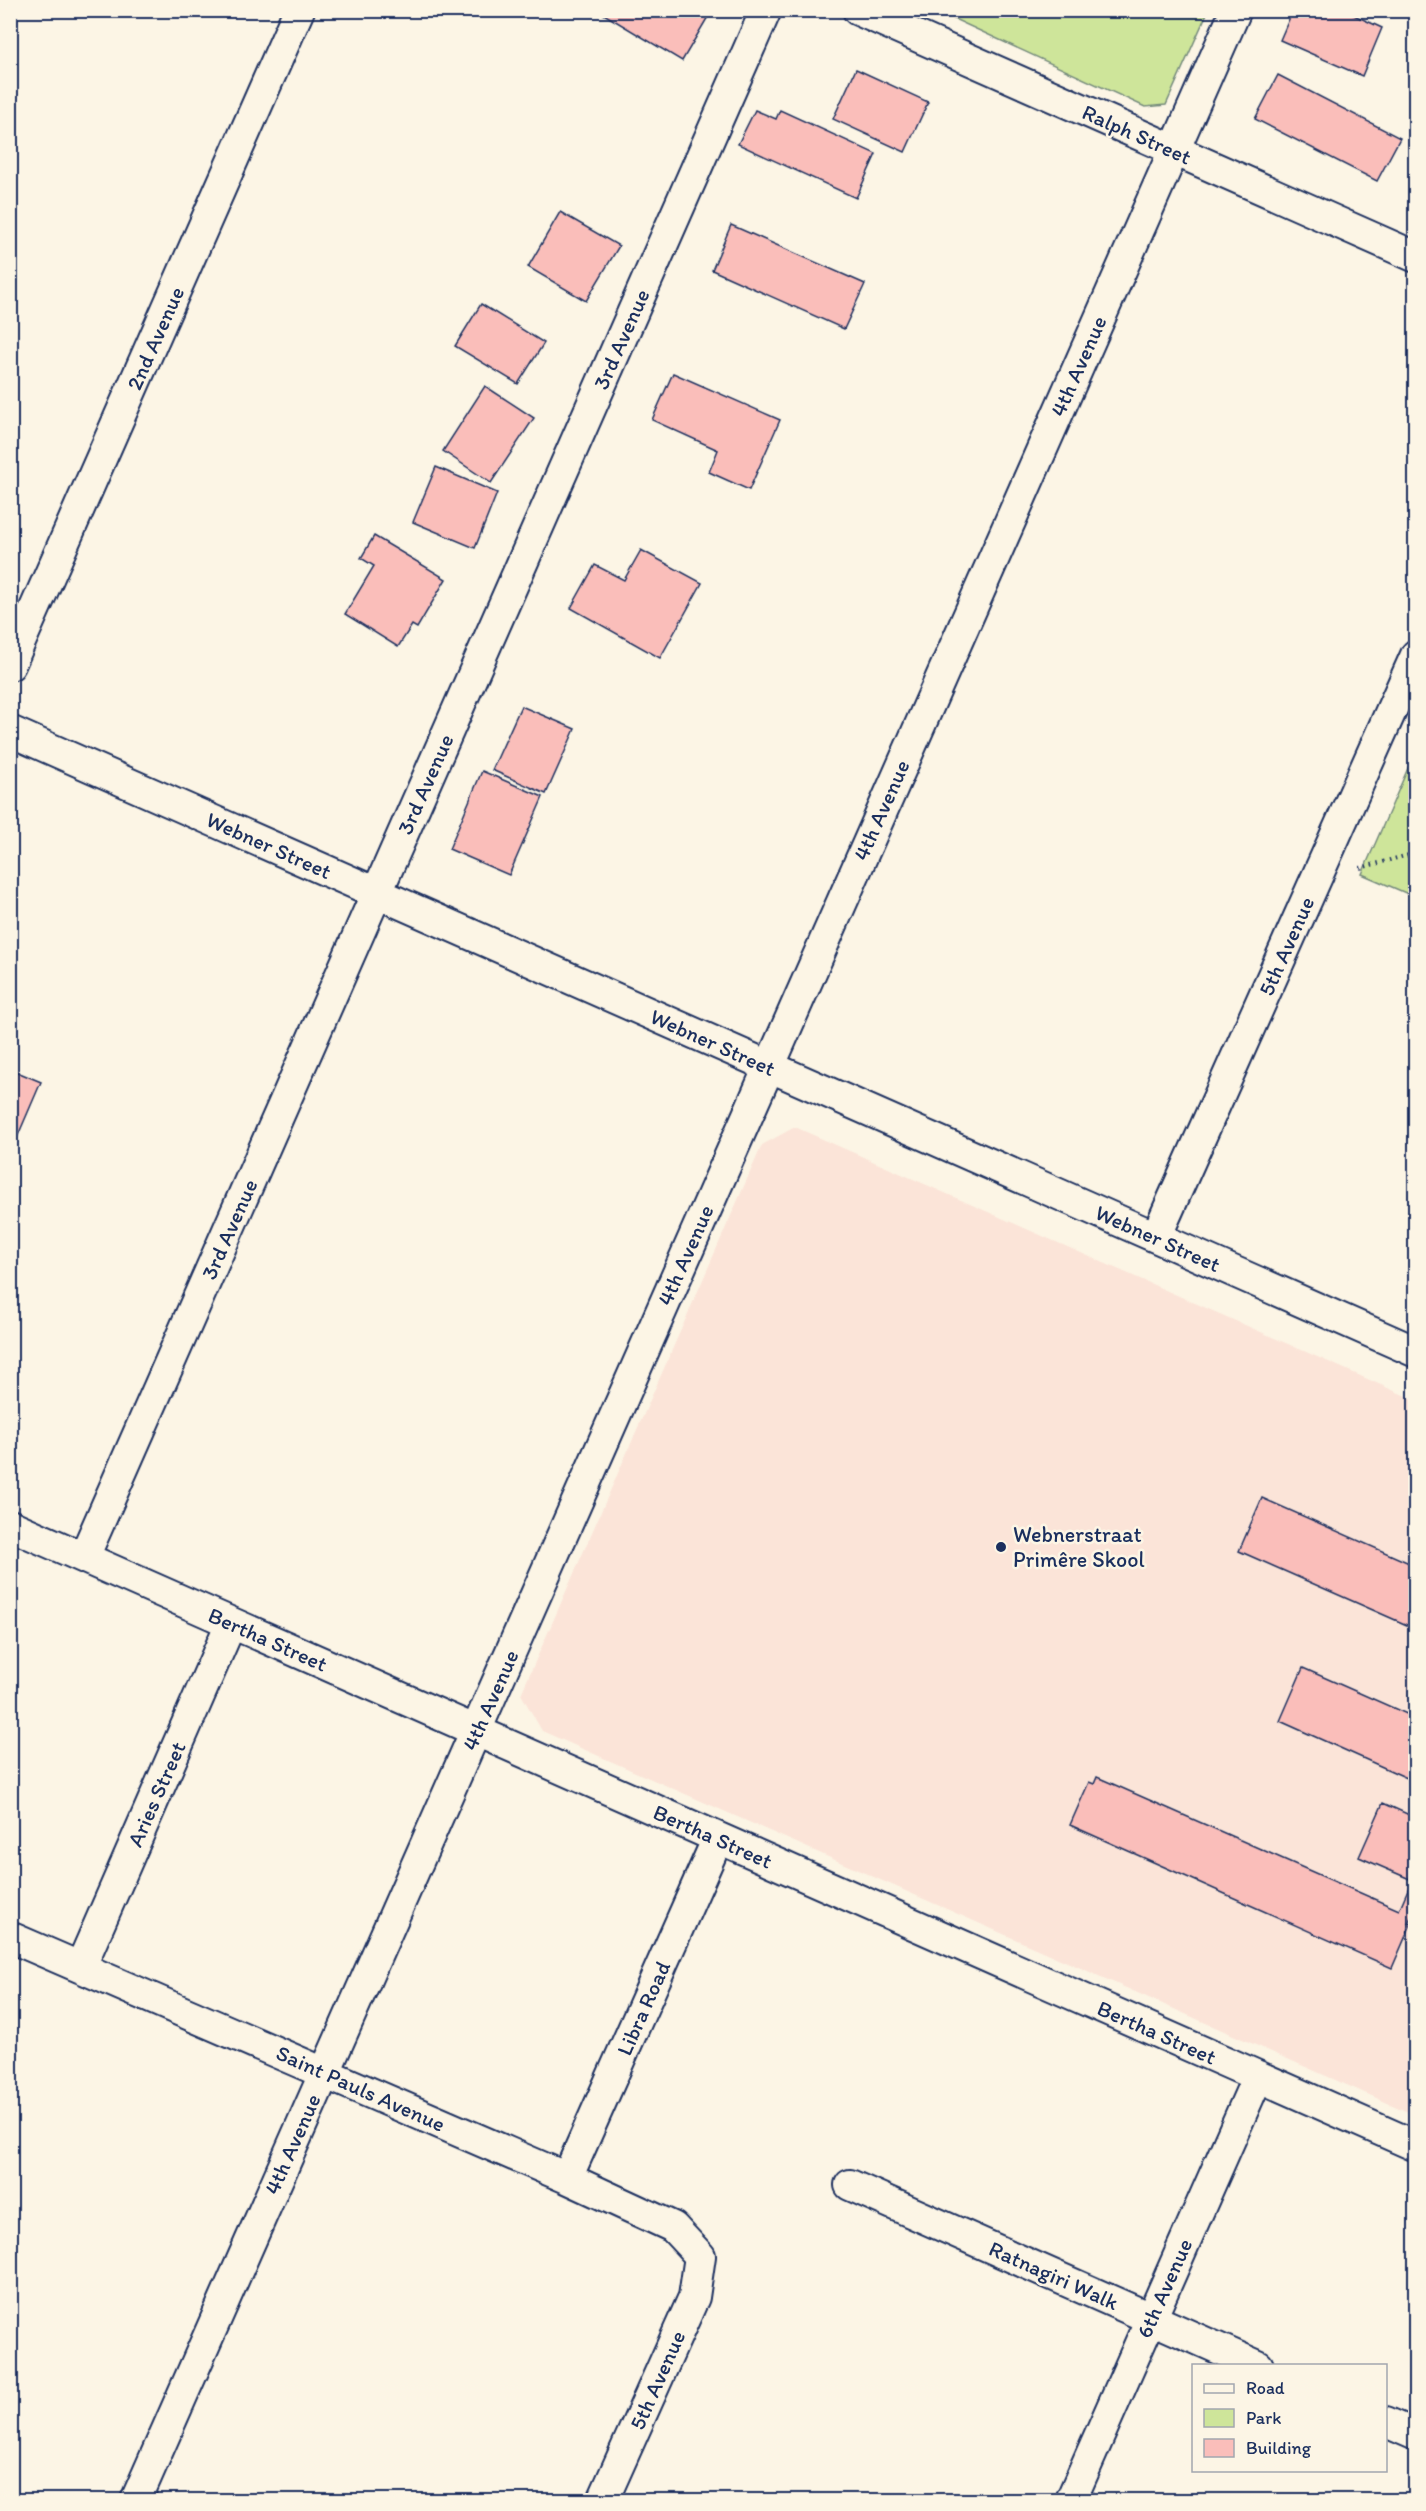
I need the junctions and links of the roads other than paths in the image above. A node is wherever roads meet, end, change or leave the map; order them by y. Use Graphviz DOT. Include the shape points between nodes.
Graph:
graph roads {
  1 [pos="299,10"];
  2 [pos="766,10"];
  3 [pos="858,10"];
  4 [pos="1236,10"];
  5 [pos="1174,150"];
  6 [pos="1416,257"];
  7 [pos="1416,655"];
  8 [pos="10,665"];
  9 [pos="10,731"];
  10 [pos="377,893"];
  11 [pos="768,1066"];
  12 [pos="1156,1237"];
  13 [pos="1416,1352"];
  14 [pos="10,1525"];
  15 [pos="84,1557"];
  16 [pos="231,1623"];
  17 [pos="477,1732"];
  18 [pos="718,1838"];
  19 [pos="10,1937"];
  20 [pos="81,1966"];
  21 [pos="324,2072"];
  22 [pos="1258,2076"];
  23 [pos="1416,2146"];
  24 [pos="567,2178"];
  25 [pos="850,2185"];
  26 [pos="700,2256"];
  27 [pos="1151,2319"];
  28 [pos="1253,2364"];
  29 [pos="1387,2422"];
  30 [pos="1416,2435"];
  31 [pos="136,2500"];
  32 [pos="603,2500"];
  33 [pos="1071,2500"];
  1 -- 8 [label="street, 2nd Avenue"];
  2 -- 10 [label="street, 3rd Avenue"];
  3 -- 5 [label="street, Ralph Street"];
  4 -- 5 [label="street, 4th Avenue"];
  5 -- 6 [label="street, Ralph Street"];
  5 -- 11 [label="street, 4th Avenue"];
  7 -- 12 [label="street, 5th Avenue"];
  9 -- 10 [label="street, Webner Street"];
  10 -- 11 [label="street, Webner Street"];
  10 -- 15 [label="street, 3rd Avenue"];
  11 -- 12 [label="street, Webner Street"];
  11 -- 17 [label="street, 4th Avenue"];
  12 -- 13 [label="street, Webner Street"];
  14 -- 15 [label="street, Bertha Street"];
  15 -- 16 [label="street, Bertha Street"];
  16 -- 17 [label="street, Bertha Street"];
  16 -- 20 [label="street, Aries Street"];
  17 -- 18 [label="street, Bertha Street"];
  17 -- 21 [label="street, 4th Avenue"];
  18 -- 22 [label="street, Bertha Street"];
  18 -- 24 [label="street, Libra Road"];
  19 -- 20 [label="street, Saint Pauls Avenue"];
  20 -- 21 [label="street, Saint Pauls Avenue"];
  21 -- 24 [label="street, Saint Pauls Avenue"];
  21 -- 31 [label="street, 4th Avenue"];
  22 -- 23 [label="street, Bertha Street"];
  22 -- 27 [label="street, 6th Avenue"];
  24 -- 26 [label="street, Saint Pauls Avenue" via="673,2227"];
  25 -- 27 [label="street, Ratnagiri Walk"];
  26 -- 32 [label="street, 5th Avenue" via="693,2297"];
  27 -- 28 [label="street, Ratnagiri Walk"];
  27 -- 33 [label="street, 6th Avenue"];
  29 -- 30 [label="street"];
}
